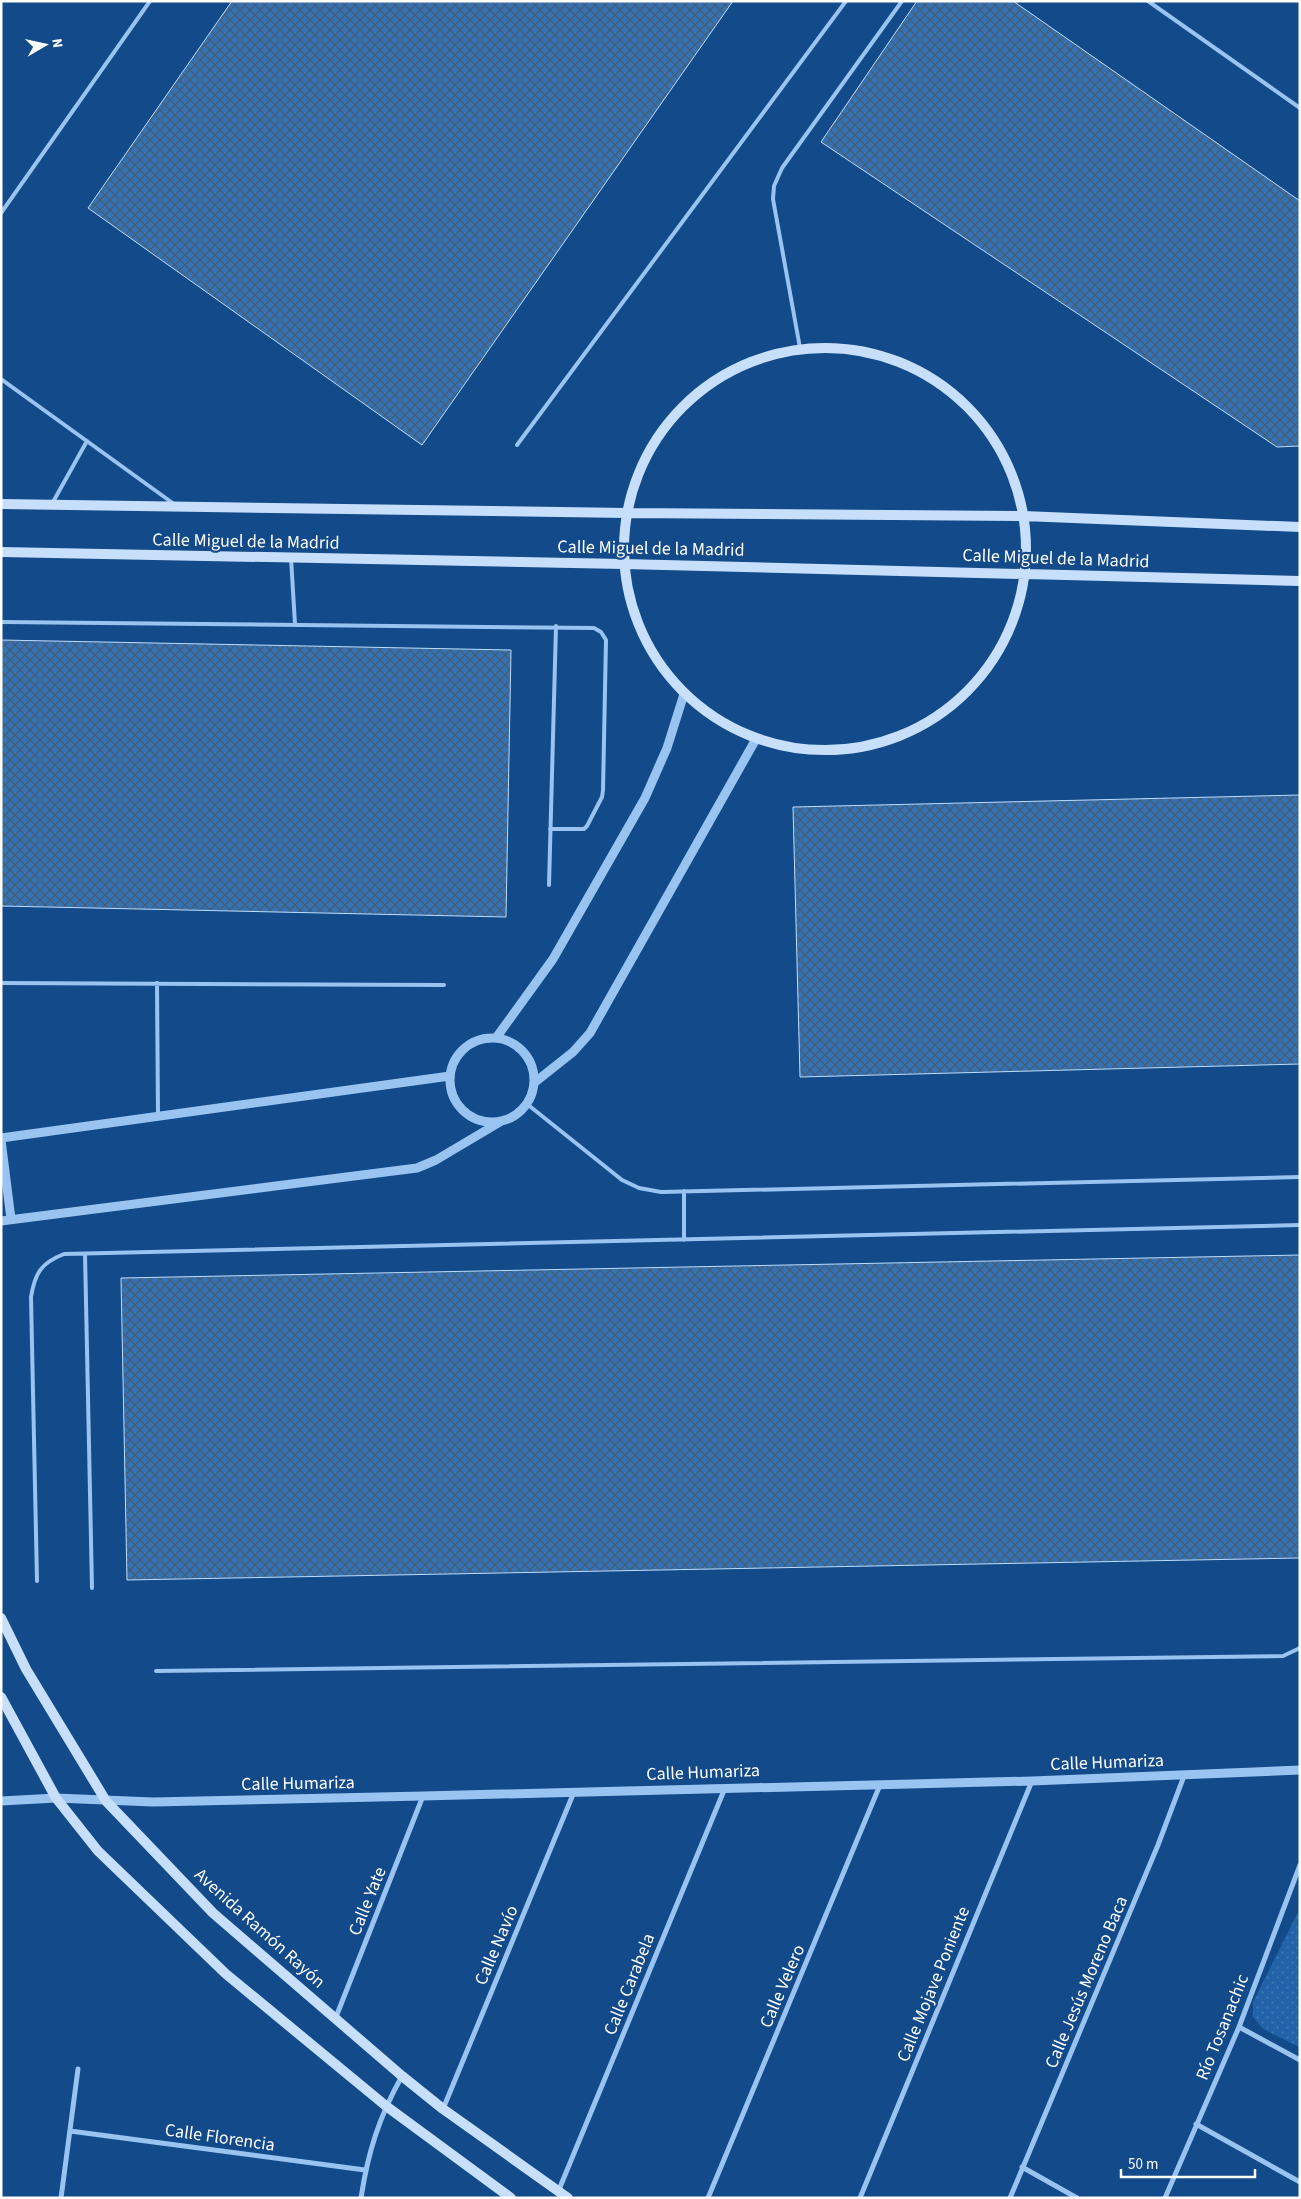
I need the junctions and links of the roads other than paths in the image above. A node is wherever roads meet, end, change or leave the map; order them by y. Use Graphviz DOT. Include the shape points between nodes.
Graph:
graph roads {
  1 [pos="150,1"];
  2 [pos="846,1"];
  3 [pos="902,1"];
  4 [pos="1148,1"];
  5 [pos="1300,108"];
  6 [pos="1,213"];
  7 [pos="800,348"];
  8 [pos="1,379"];
  9 [pos="86,441"];
  10 [pos="517,445"];
  11 [pos="1,504"];
  12 [pos="52,504"];
  13 [pos="178,506"];
  14 [pos="627,513"];
  15 [pos="1023,516"];
  16 [pos="1300,527"];
  17 [pos="1,552"];
  18 [pos="291,558"];
  19 [pos="624,564"];
  20 [pos="1024,573"];
  21 [pos="1300,581"];
  22 [pos="1,622"];
  23 [pos="295,624"];
  24 [pos="556,626"];
  25 [pos="684,694"];
  26 [pos="756,739"];
  27 [pos="550,829"];
  28 [pos="549,885"];
  29 [pos="1,983"];
  30 [pos="156,983"];
  31 [pos="444,985"];
  32 [pos="496,1038"];
  33 [pos="450,1076"];
  34 [pos="534,1083"];
  35 [pos="527,1104"];
  36 [pos="158,1117"];
  37 [pos="500,1122"];
  38 [pos="1,1139"];
  39 [pos="1300,1177"];
  40 [pos="684,1192"];
  41 [pos="6,1220"];
  42 [pos="1300,1225"];
  43 [pos="684,1240"];
  44 [pos="85,1254"];
  45 [pos="37,1581"];
  46 [pos="92,1588"];
  47 [pos="1,1618"];
  48 [pos="1300,1648"];
  49 [pos="156,1671"];
  50 [pos="1,1697"];
  51 [pos="1300,1770"];
  52 [pos="1184,1776"];
  53 [pos="1032,1782"];
  54 [pos="880,1784"];
  55 [pos="725,1788"];
  56 [pos="574,1792"];
  57 [pos="424,1796"];
  58 [pos="56,1798"];
  59 [pos="1,1801"];
  60 [pos="106,1801"];
  61 [pos="1300,1865"];
  62 [pos="336,2017"];
  63 [pos="1239,2027"];
  64 [pos="1300,2060"];
  65 [pos="78,2069"];
  66 [pos="402,2076"];
  67 [pos="386,2106"];
  68 [pos="443,2109"];
  69 [pos="1196,2124"];
  70 [pos="70,2130"];
  71 [pos="1022,2167"];
  72 [pos="365,2170"];
  73 [pos="1300,2182"];
  74 [pos="558,2192"];
  75 [pos="61,2198"];
  76 [pos="362,2198"];
  77 [pos="511,2198"];
  78 [pos="568,2198"];
  79 [pos="708,2198"];
  80 [pos="860,2198"];
  81 [pos="1010,2198"];
  82 [pos="1077,2198"];
  83 [pos="1165,2198"];
  1 -- 6 [label="lane"];
  2 -- 10 [label="lane"];
  3 -- 7 [label="lane" via="782,168 774,186"];
  4 -- 5 [label="lane"];
  7 -- 14 [label="main road" via="751,361 706,386 669,421 642,465"];
  7 -- 15 [label="main road" via="851,349 900,362 945,387 982,423 1008,467"];
  8 -- 9 [label="lane"];
  9 -- 12 [label="lane"];
  9 -- 13 [label="lane"];
  11 -- 12 [label="main road, Calle Miguel de la Madrid"];
  12 -- 13 [label="main road, Calle Miguel de la Madrid"];
  13 -- 14 [label="main road, Calle Miguel de la Madrid"];
  14 -- 15 [label="main road, Calle Miguel de la Madrid"];
  14 -- 19 [label="main road"];
  15 -- 16 [label="main road, Calle Miguel de la Madrid"];
  15 -- 20 [label="main road" via="1026,544"];
  17 -- 18 [label="main road, Calle Miguel de la Madrid"];
  18 -- 19 [label="main road, Calle Miguel de la Madrid"];
  18 -- 23 [label="lane"];
  19 -- 20 [label="main road, Calle Miguel de la Madrid"];
  19 -- 25 [label="main road" via="634,612 654,656"];
  20 -- 21 [label="main road, Calle Miguel de la Madrid"];
  20 -- 26 [label="main road" via="1008,632 975,684 928,723 871,746 810,751"];
  22 -- 23 [label="lane"];
  23 -- 24 [label="lane"];
  24 -- 27 [label="lane"];
  24 -- 27 [label="lane" via="594,628 606,640 603,790 584,829"];
  25 -- 26 [label="main road" via="715,718"];
  25 -- 32 [label="street" via="645,798 553,958"];
  26 -- 34 [label="street" via="590,1033 573,1052"];
  27 -- 28 [label="lane"];
  29 -- 30 [label="lane"];
  30 -- 31 [label="lane"];
  30 -- 36 [label="lane"];
  32 -- 33 [label="street" via="474,1042 465,1048 453,1065"];
  32 -- 34 [label="street" via="512,1043 524,1053 534,1073"];
  33 -- 36 [label="street"];
  33 -- 37 [label="street" via="460,1107 478,1120"];
  34 -- 35 [label="street"];
  35 -- 37 [label="street" via="520,1112"];
  35 -- 40 [label="lane" via="622,1180 639,1188"];
  36 -- 38 [label="street"];
  37 -- 41 [label="street" via="417,1168"];
  38 -- 41 [label="street"];
  39 -- 40 [label="lane"];
  40 -- 43 [label="lane"];
  42 -- 43 [label="lane"];
  43 -- 44 [label="lane"];
  44 -- 45 [label="lane" via="64,1254 50,1260 34,1280 31,1297"];
  44 -- 46 [label="lane"];
  47 -- 60 [label="main road, Avenida Ramón Rayón" via="26,1669"];
  48 -- 49 [label="lane" via="1283,1656"];
  50 -- 58 [label="main road"];
  51 -- 52 [label="street, Calle Humariza"];
  52 -- 53 [label="street, Calle Humariza"];
  52 -- 71 [label="street, Calle Jesús Moreno Baca"];
  53 -- 54 [label="street, Calle Humariza"];
  53 -- 80 [label="street, Calle Mojave Poniente"];
  54 -- 55 [label="street, Calle Humariza"];
  54 -- 79 [label="street, Calle Velero"];
  55 -- 56 [label="street, Calle Humariza"];
  55 -- 74 [label="street, Calle Carabela"];
  56 -- 57 [label="street, Calle Humariza"];
  56 -- 68 [label="street, Calle Navío"];
  57 -- 60 [label="street, Calle Humariza"];
  57 -- 62 [label="street, Calle Yate"];
  58 -- 59 [label="street, Calle Humariza"];
  58 -- 60 [label="street, Calle Humariza"];
  58 -- 67 [label="main road" via="98,1851 226,1974"];
  60 -- 62 [label="main road, Avenida Ramón Rayón" via="213,1913"];
  61 -- 63 [label="street, Río Tosanachic"];
  62 -- 66 [label="main road, Avenida Ramón Rayón"];
  63 -- 64 [label="street"];
  63 -- 69 [label="street, Río Tosanachic"];
  65 -- 70 [label="street"];
  66 -- 67 [label="street"];
  66 -- 68 [label="main road, Avenida Ramón Rayón"];
  67 -- 72 [label="street"];
  67 -- 77 [label="main road"];
  68 -- 74 [label="main road, Avenida Ramón Rayón"];
  69 -- 73 [label="street"];
  69 -- 83 [label="street, Río Tosanachic"];
  70 -- 72 [label="street, Calle Florencia"];
  70 -- 75 [label="street"];
  71 -- 81 [label="street, Calle Jesús Moreno Baca"];
  71 -- 82 [label="street"];
  72 -- 76 [label="street"];
  74 -- 78 [label="main road, Avenida Ramón Rayón"];
}
